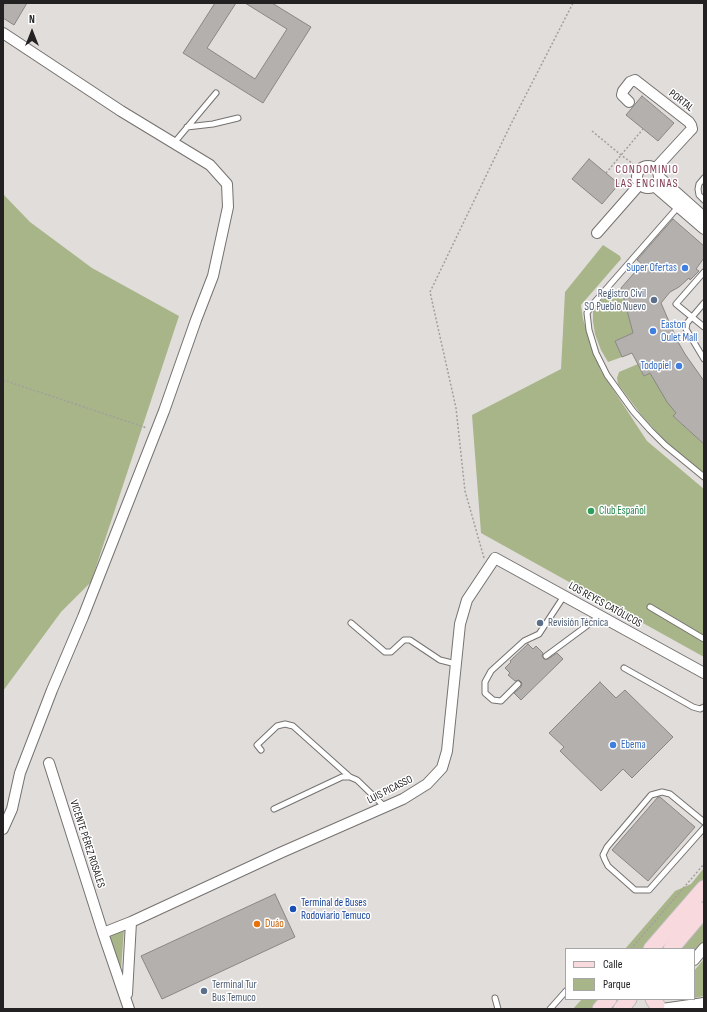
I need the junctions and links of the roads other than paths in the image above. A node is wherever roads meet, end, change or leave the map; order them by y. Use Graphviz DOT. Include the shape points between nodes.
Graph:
graph roads {
  1 [pos="3,33"];
  2 [pos="216,93"];
  3 [pos="629,102"];
  4 [pos="238,118"];
  5 [pos="187,127"];
  6 [pos="174,143"];
  7 [pos="657,173"];
  8 [pos="704,178"];
  9 [pos="640,184"];
  10 [pos="654,186"];
  11 [pos="704,200"];
  12 [pos="678,207"];
  13 [pos="704,217"];
  14 [pos="704,229"];
  15 [pos="597,233"];
  16 [pos="704,272"];
  17 [pos="704,302"];
  18 [pos="692,316"];
  19 [pos="704,327"];
  20 [pos="704,359"];
  21 [pos="704,477"];
  22 [pos="495,558"];
  23 [pos="564,596"];
  24 [pos="650,607"];
  25 [pos="600,616"];
  26 [pos="352,623"];
  27 [pos="704,639"];
  28 [pos="546,656"];
  29 [pos="456,664"];
  30 [pos="624,668"];
  31 [pos="704,673"];
  32 [pos="518,684"];
  33 [pos="704,707"];
  34 [pos="261,750"];
  35 [pos="49,763"];
  36 [pos="350,777"];
  37 [pos="385,807"];
  38 [pos="274,809"];
  39 [pos="704,822"];
  40 [pos="704,828"];
  41 [pos="3,829"];
  42 [pos="704,888"];
  43 [pos="704,910"];
  44 [pos="131,922"];
  45 [pos="103,933"];
  46 [pos="684,934"];
  47 [pos="653,948"];
  48 [pos="673,948"];
  49 [pos="677,948"];
  50 [pos="704,948"];
  51 [pos="695,959"];
  52 [pos="565,992"];
  53 [pos="495,998"];
  54 [pos="608,1000"];
  55 [pos="628,1000"];
  56 [pos="704,1003"];
  57 [pos="128,1004"];
  58 [pos="658,1004"];
  59 [pos="692,1007"];
  60 [pos="498,1009"];
  61 [pos="550,1009"];
  62 [pos="600,1009"];
  63 [pos="621,1009"];
  1 -- 6 [label="street"];
  2 -- 5 [label="lane"];
  3 -- 7 [label="street, PORTAL" via="622,95 623,91 635,80 691,125 692,129"];
  4 -- 5 [label="lane"];
  5 -- 6 [label="lane"];
  6 -- 41 [label="street" via="210,165 227,184 228,207 213,276 156,431 20,773 12,809"];
  7 -- 9 [label="street" via="646,166 640,169 637,175"];
  7 -- 10 [label="street, PORTAL" via="658,181"];
  7 -- 13 [label="street"];
  8 -- 11 [label="lane" via="698,189"];
  9 -- 10 [label="street" via="648,188"];
  9 -- 15 [label="street"];
  10 -- 12 [label="street"];
  12 -- 14 [label="street"];
  12 -- 21 [label="lane" via="593,304 588,313 589,330 596,353 607,375 633,411 665,445"];
  16 -- 18 [label="lane" via="676,304"];
  17 -- 18 [label="lane"];
  18 -- 19 [label="lane"];
  18 -- 20 [label="lane" via="686,329"];
  22 -- 23 [label="street, LOS REYES CATÓLICOS"];
  22 -- 29 [label="street, LUIS PICASSO" via="467,600 460,624"];
  23 -- 25 [label="street, LOS REYES CATÓLICOS"];
  23 -- 32 [label="lane" via="539,634 524,640 491,671 485,682 485,692 493,700 501,701"];
  24 -- 27 [label="lane"];
  25 -- 28 [label="lane"];
  25 -- 31 [label="street, LOS REYES CATÓLICOS"];
  26 -- 29 [label="lane" via="385,652 391,652 404,640 410,640 440,660"];
  29 -- 37 [label="street, LUIS PICASSO" via="447,751 442,768 426,784"];
  30 -- 33 [label="lane" via="693,707"];
  34 -- 36 [label="lane" via="257,745 277,726 293,726"];
  35 -- 45 [label="street, VICENTE PÉREZ ROSALES"];
  36 -- 37 [label="lane" via="357,780"];
  36 -- 38 [label="lane" via="342,777"];
  37 -- 44 [label="street, LUIS PICASSO" via="280,852"];
  39 -- 40 [label="lane" via="670,794 662,792 651,795 607,847 605,860 608,866 635,890 650,890"];
  42 -- 47 [label="main road"];
  43 -- 46 [label="main road"];
  44 -- 45 [label="street"];
  44 -- 57 [label="street, VICENTE PÉREZ ROSALES"];
  45 -- 57 [label="street, VICENTE PÉREZ ROSALES"];
  46 -- 48 [label="main road"];
  46 -- 49 [label="main road"];
  50 -- 51 [label="street"];
  52 -- 61 [label="lane"];
  53 -- 60 [label="lane"];
  54 -- 62 [label="main road"];
  55 -- 63 [label="main road"];
  56 -- 59 [label="street"];
  58 -- 59 [label="street"];
}
